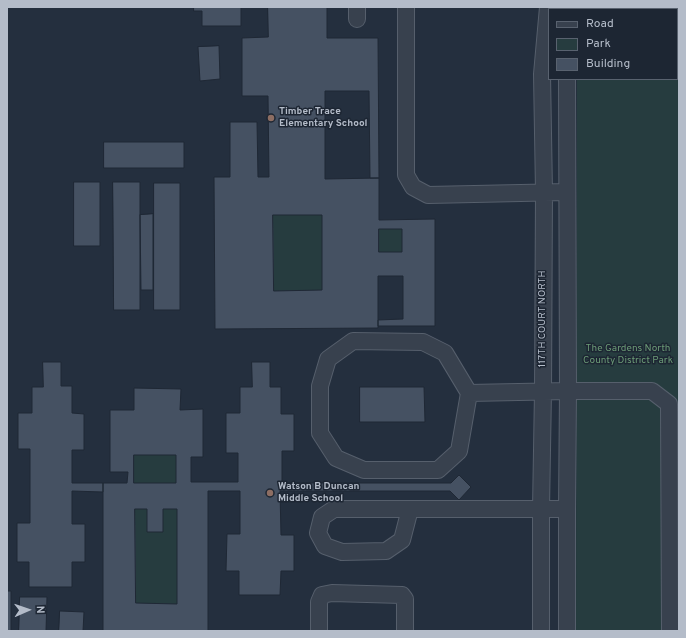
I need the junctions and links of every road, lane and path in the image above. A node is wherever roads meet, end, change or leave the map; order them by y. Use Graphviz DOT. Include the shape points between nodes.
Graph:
graph roads {
  1 [pos="406,7"];
  2 [pos="548,7"];
  3 [pos="567,80"];
  4 [pos="544,192"];
  5 [pos="567,192"];
  6 [pos="543,391"];
  7 [pos="568,391"];
  8 [pos="469,393"];
  9 [pos="410,509"];
  10 [pos="541,509"];
  11 [pos="567,509"];
  12 [pos="319,631"];
  13 [pos="405,631"];
  14 [pos="541,631"];
  15 [pos="567,631"];
  16 [pos="670,631"];
  1 -- 4 [label="street" via="406,175 413,187 428,195"];
  2 -- 4 [label="street, 117TH COURT NORTH" via="542,74"];
  3 -- 5 [label="street"];
  4 -- 5 [label="street"];
  4 -- 6 [label="street, 117TH COURT NORTH"];
  5 -- 7 [label="street"];
  6 -- 7 [label="street"];
  6 -- 8 [label="street"];
  6 -- 10 [label="street, 117TH COURT NORTH"];
  7 -- 11 [label="street"];
  7 -- 16 [label="street" via="652,391 669,404"];
  8 -- 8 [label="street" via="445,353 423,342 353,341 328,360 320,386 320,432 336,458 364,470 438,470 458,451"];
  9 -- 9 [label="street" via="334,509 322,517 318,533 325,546 342,552 386,551 402,540"];
  9 -- 10 [label="street"];
  10 -- 11 [label="street"];
  10 -- 14 [label="street, 117TH COURT NORTH"];
  11 -- 15 [label="street"];
  12 -- 13 [label="street" via="319,602 322,595 332,593 402,595 405,600"];
}
